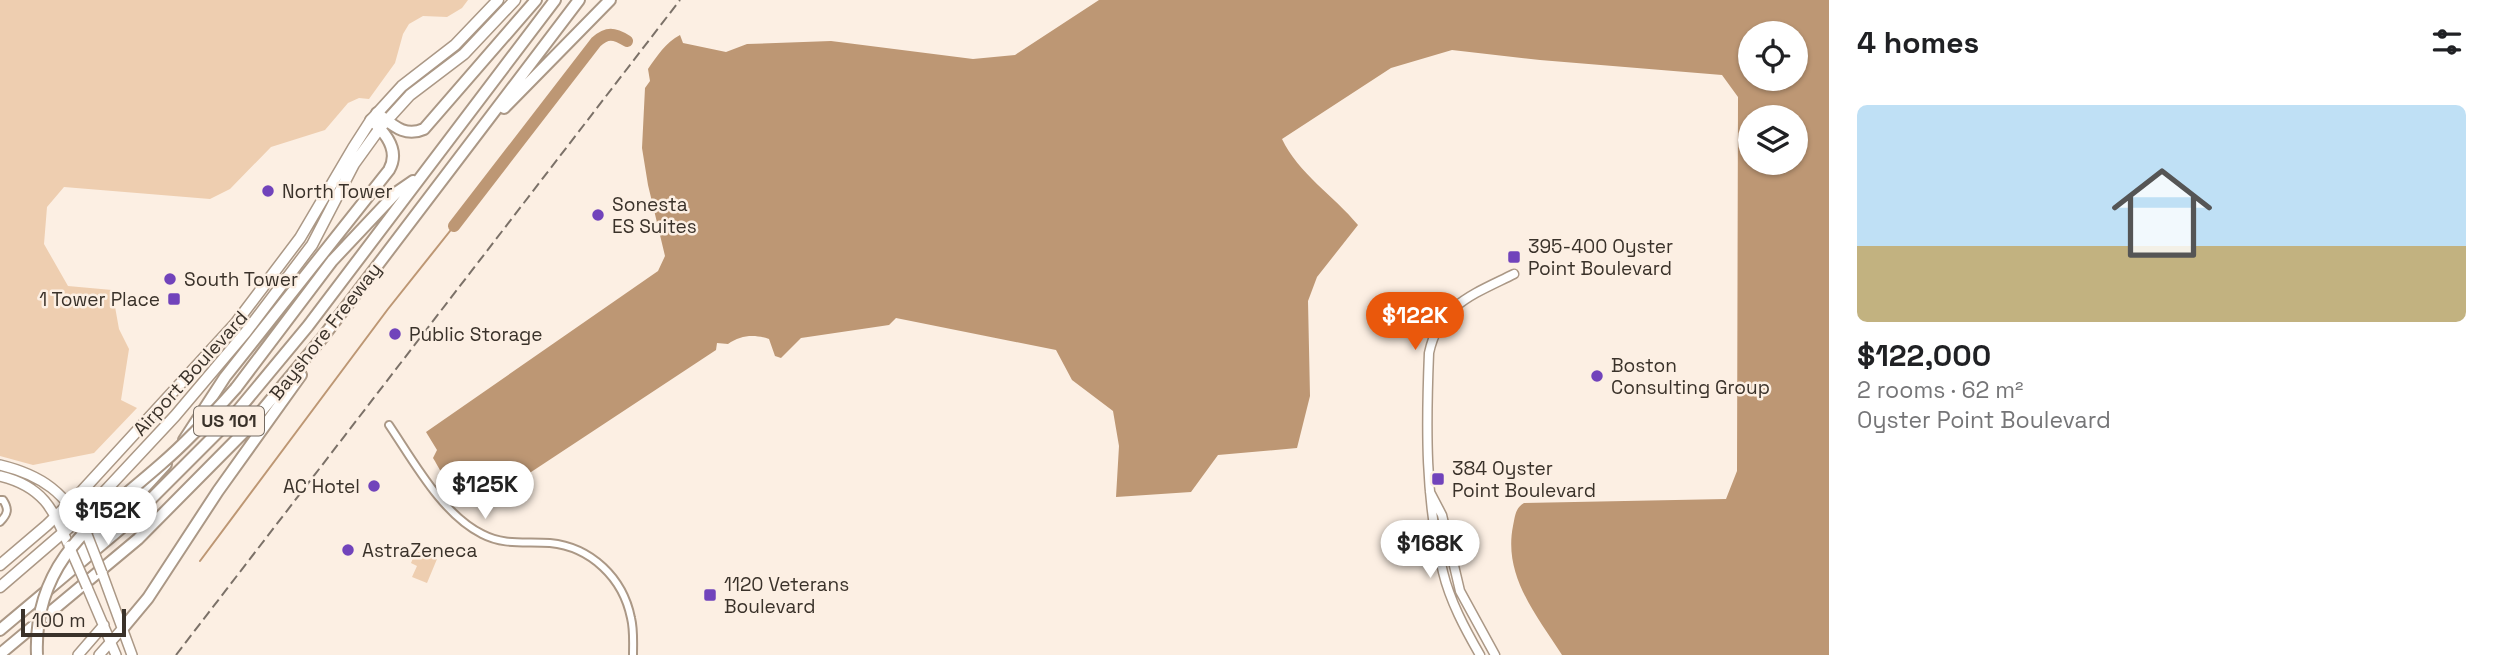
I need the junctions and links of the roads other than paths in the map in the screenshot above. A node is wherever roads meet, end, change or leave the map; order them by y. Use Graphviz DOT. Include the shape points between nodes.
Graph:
graph roads {
  1 [pos="498,0"];
  2 [pos="515,0"];
  3 [pos="536,0"];
  4 [pos="555,0"];
  5 [pos="579,0"];
  6 [pos="610,0"];
  7 [pos="379,120"];
  8 [pos="479,132"];
  9 [pos="420,177"];
  10 [pos="396,240"];
  11 [pos="1514,275"];
  12 [pos="389,425"];
  13 [pos="0,465"];
  14 [pos="0,476"];
  15 [pos="1428,490"];
  16 [pos="0,500"];
  17 [pos="69,504"];
  18 [pos="57,516"];
  19 [pos="79,519"];
  20 [pos="0,522"];
  21 [pos="64,533"];
  22 [pos="0,565"];
  23 [pos="1459,586"];
  24 [pos="0,587"];
  25 [pos="1449,590"];
  26 [pos="104,625"];
  27 [pos="4,627"];
  28 [pos="122,628"];
  29 [pos="111,641"];
  30 [pos="130,650"];
  31 [pos="0,654"];
  32 [pos="37,655"];
  33 [pos="78,655"];
  34 [pos="99,655"];
  35 [pos="116,655"];
  36 [pos="633,655"];
  37 [pos="1480,655"];
  38 [pos="1495,655"];
  1 -- 7 [label="main road" via="455,45 402,86"];
  2 -- 7 [label="main road" via="464,54"];
  3 -- 7 [label="highway" via="424,129 403,132"];
  4 -- 9 [label="highway, Bayshore Freeway / US 101"];
  5 -- 8 [label="highway, Bayshore Freeway / US 101"];
  6 -- 8 [label="highway"];
  7 -- 17 [label="main road, Airport Boulevard" via="353,148 300,238 253,302"];
  7 -- 19 [label="main road, Airport Boulevard" via="312,245 280,288 175,416"];
  7 -- 27 [label="highway" via="393,150 389,170 225,377 162,469"];
  8 -- 10 [label="highway, Bayshore Freeway / US 101"];
  9 -- 27 [label="highway, Bayshore Freeway / US 101" via="290,349 210,441 125,525"];
  9 -- 32 [label="highway, bridge" via="397,192 339,253 236,388 185,443 95,520 69,549 42,606"];
  10 -- 28 [label="highway" via="148,598"];
  10 -- 31 [label="highway, Bayshore Freeway / US 101" via="305,361 203,476 115,559"];
  11 -- 15 [label="street" via="1456,305 1432,338"];
  12 -- 36 [label="street" via="445,505 481,534 506,542 569,547 603,566 627,601"];
  13 -- 17 [label="main road" via="38,478"];
  14 -- 18 [label="main road" via="31,488"];
  15 -- 23 [label="street" via="1442,515"];
  15 -- 25 [label="street"];
  16 -- 20 [label="street" via="7,507"];
  17 -- 18 [label="main road, Airport Boulevard"];
  17 -- 19 [label="main road"];
  18 -- 21 [label="main road"];
  18 -- 22 [label="main road, Airport Boulevard"];
  19 -- 21 [label="main road, Airport Boulevard"];
  19 -- 28 [label="main road, bridge"];
  21 -- 24 [label="main road, Airport Boulevard"];
  21 -- 26 [label="main road, bridge"];
  23 -- 25 [label="street"];
  23 -- 38 [label="street"];
  25 -- 37 [label="street"];
  26 -- 28 [label="main road"];
  26 -- 29 [label="main road"];
  26 -- 33 [label="main road"];
  28 -- 29 [label="main road"];
  28 -- 30 [label="main road"];
  29 -- 34 [label="main road"];
  29 -- 35 [label="main road"];
}
